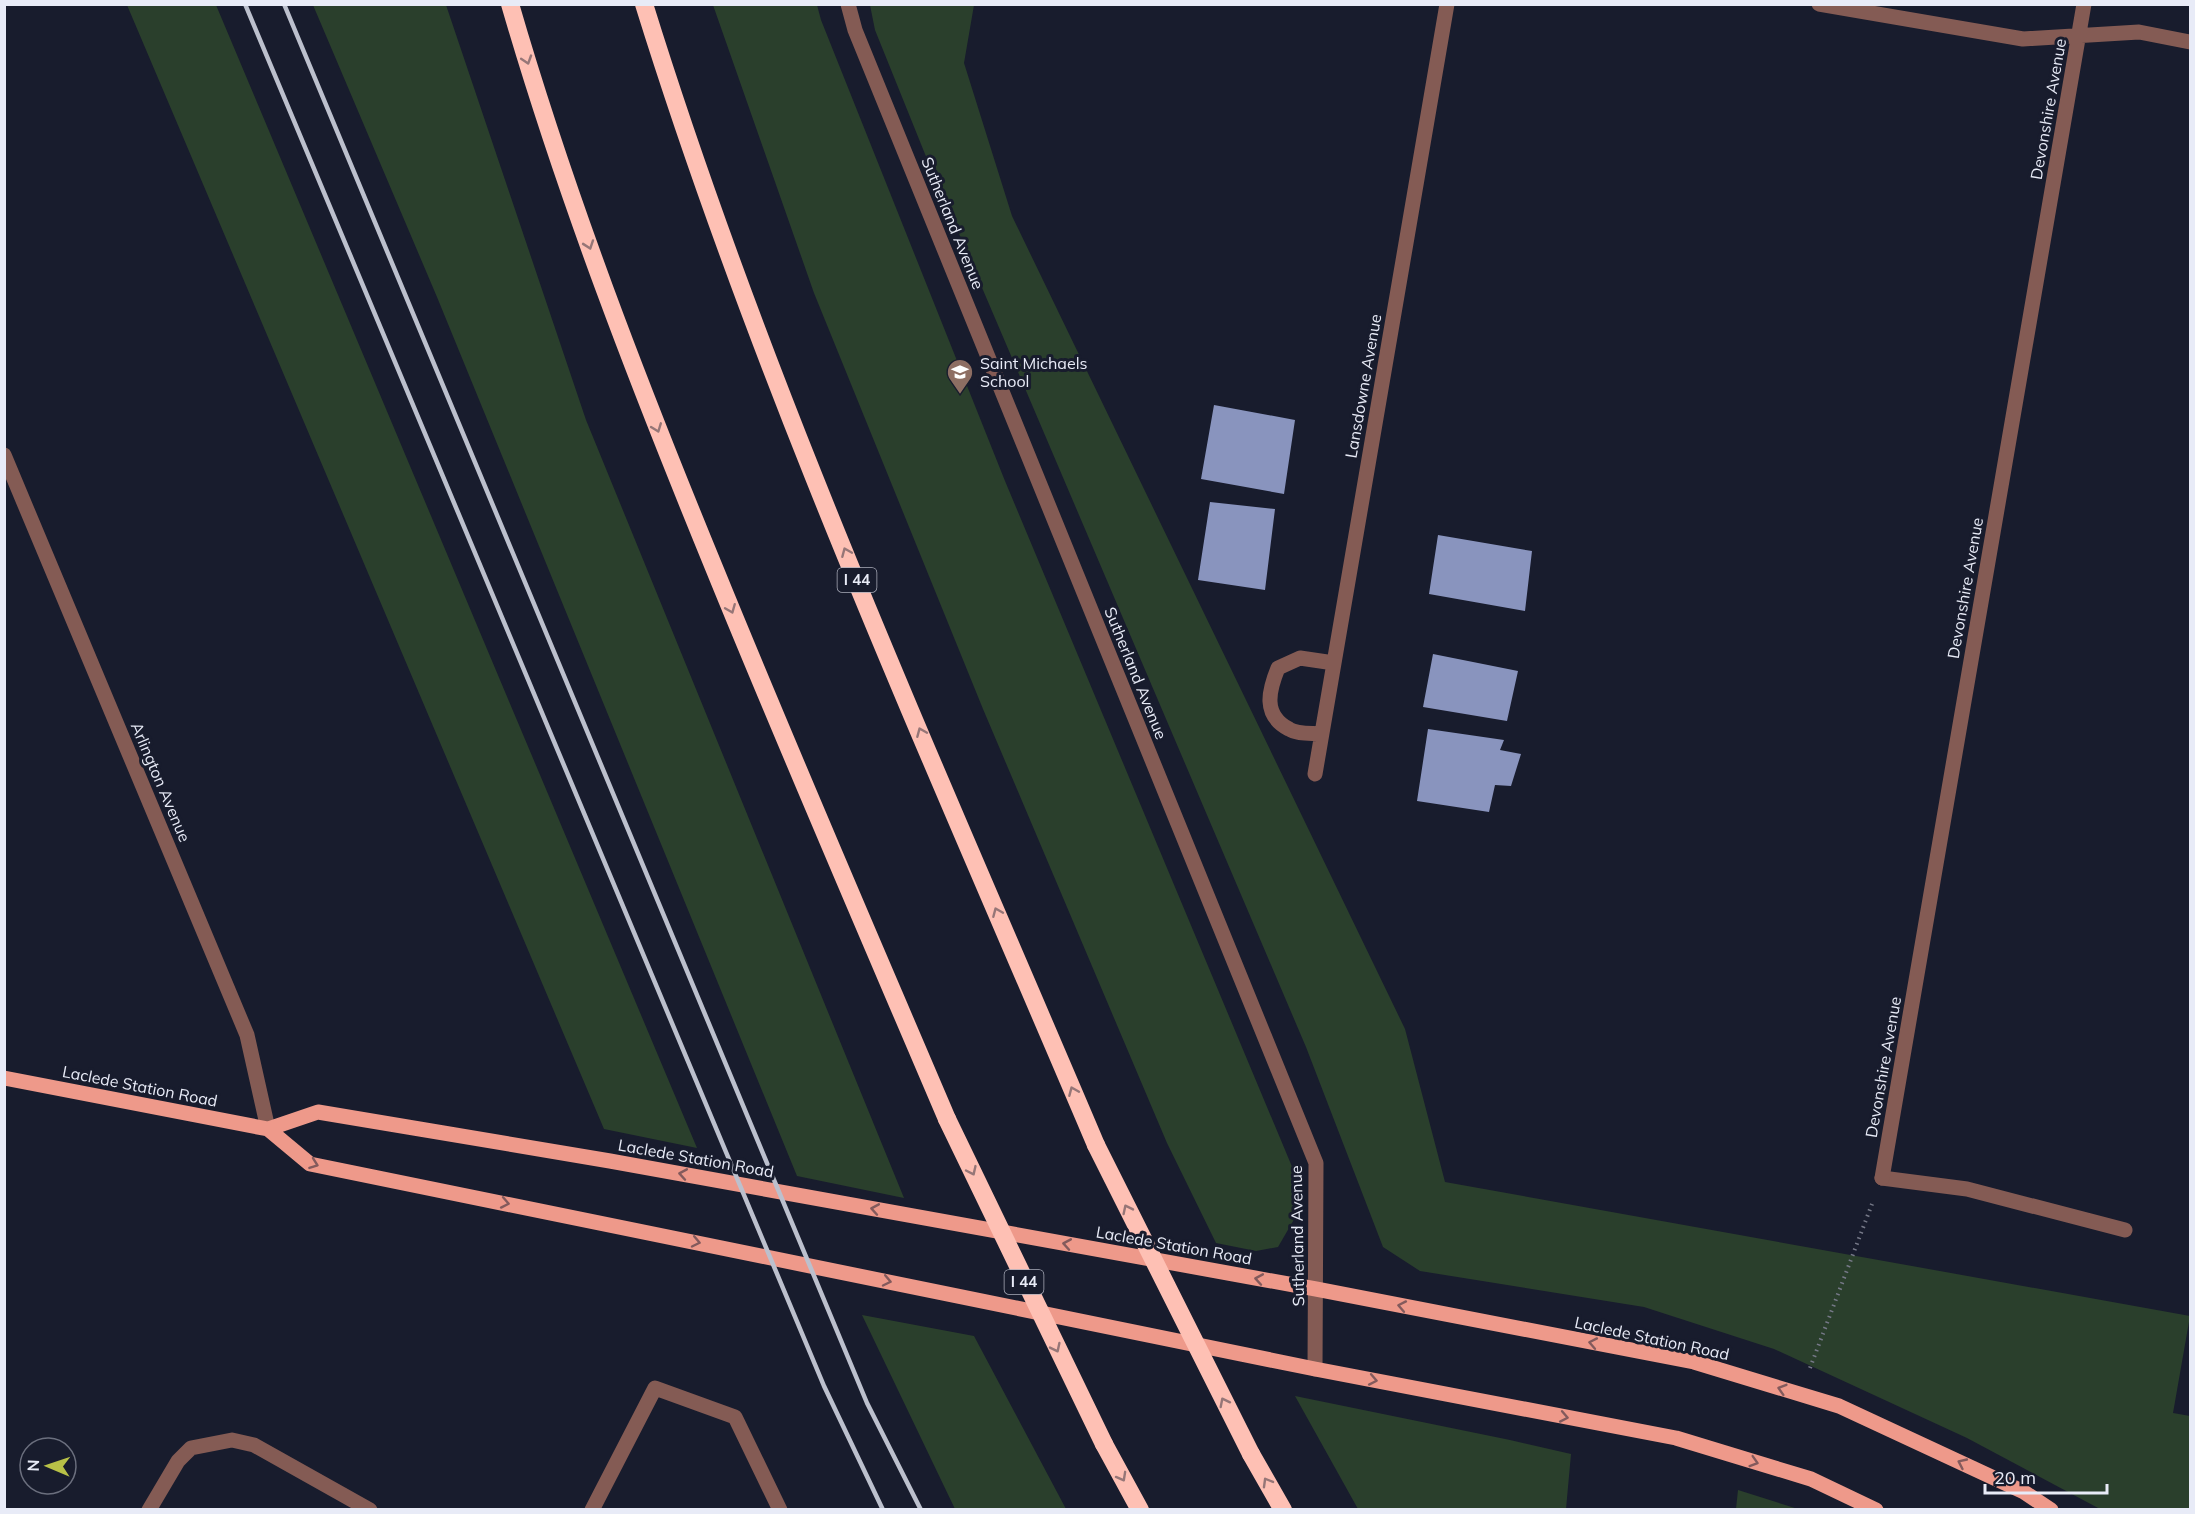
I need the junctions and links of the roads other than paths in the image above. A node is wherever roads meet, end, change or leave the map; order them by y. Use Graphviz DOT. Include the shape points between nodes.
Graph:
graph roads {
  1 [pos="510,4"];
  2 [pos="644,4"];
  3 [pos="848,4"];
  4 [pos="1447,4"];
  5 [pos="1819,4"];
  6 [pos="2084,4"];
  7 [pos="2079,35"];
  8 [pos="2190,42"];
  9 [pos="4,455"];
  10 [pos="1334,663"];
  11 [pos="1321,734"];
  12 [pos="1315,774"];
  13 [pos="4,1078"];
  14 [pos="268,1130"];
  15 [pos="2125,1230"];
  16 [pos="1316,1289"];
  17 [pos="1315,1369"];
  18 [pos="149,1509"];
  19 [pos="370,1509"];
  20 [pos="592,1509"];
  21 [pos="780,1509"];
  22 [pos="1140,1509"];
  23 [pos="1283,1509"];
  24 [pos="1876,1509"];
  25 [pos="2051,1509"];
  1 -- 22 [label="highway, I 44, one-way, bridge" via="591,251 670,460 774,714 947,1119 1104,1444"];
  23 -- 2 [label="highway, I 44, one-way, bridge" via="1251,1454 1096,1145 748,310"];
  3 -- 16 [label="street, Sutherland Avenue" via="855,30 1316,1163"];
  4 -- 10 [label="street, Lansdowne Avenue"];
  5 -- 7 [label="street" via="2023,39"];
  6 -- 7 [label="street, Devonshire Avenue"];
  7 -- 8 [label="street" via="2139,32"];
  7 -- 15 [label="street, Devonshire Avenue" via="1882,1178 1967,1189"];
  9 -- 14 [label="street, Arlington Avenue" via="247,1035"];
  10 -- 11 [label="street, Lansdowne Avenue"];
  10 -- 11 [label="street" via="1300,658 1278,668 1269,690 1271,712 1289,730"];
  11 -- 12 [label="street, Lansdowne Avenue"];
  13 -- 14 [label="main road, Laclede Station Road"];
  16 -- 14 [label="main road, Laclede Station Road, one-way" via="318,1112"];
  14 -- 17 [label="main road, Laclede Station Road, one-way" via="310,1164"];
  16 -- 17 [label="street, Sutherland Avenue"];
  25 -- 16 [label="main road, Laclede Station Road, one-way" via="2024,1492 1839,1406 1694,1362"];
  17 -- 24 [label="main road, Laclede Station Road, one-way" via="1676,1438 1811,1479"];
  18 -- 19 [label="street" via="178,1461 192,1448 232,1440 254,1445"];
  20 -- 21 [label="street" via="655,1388 735,1417"];
}
